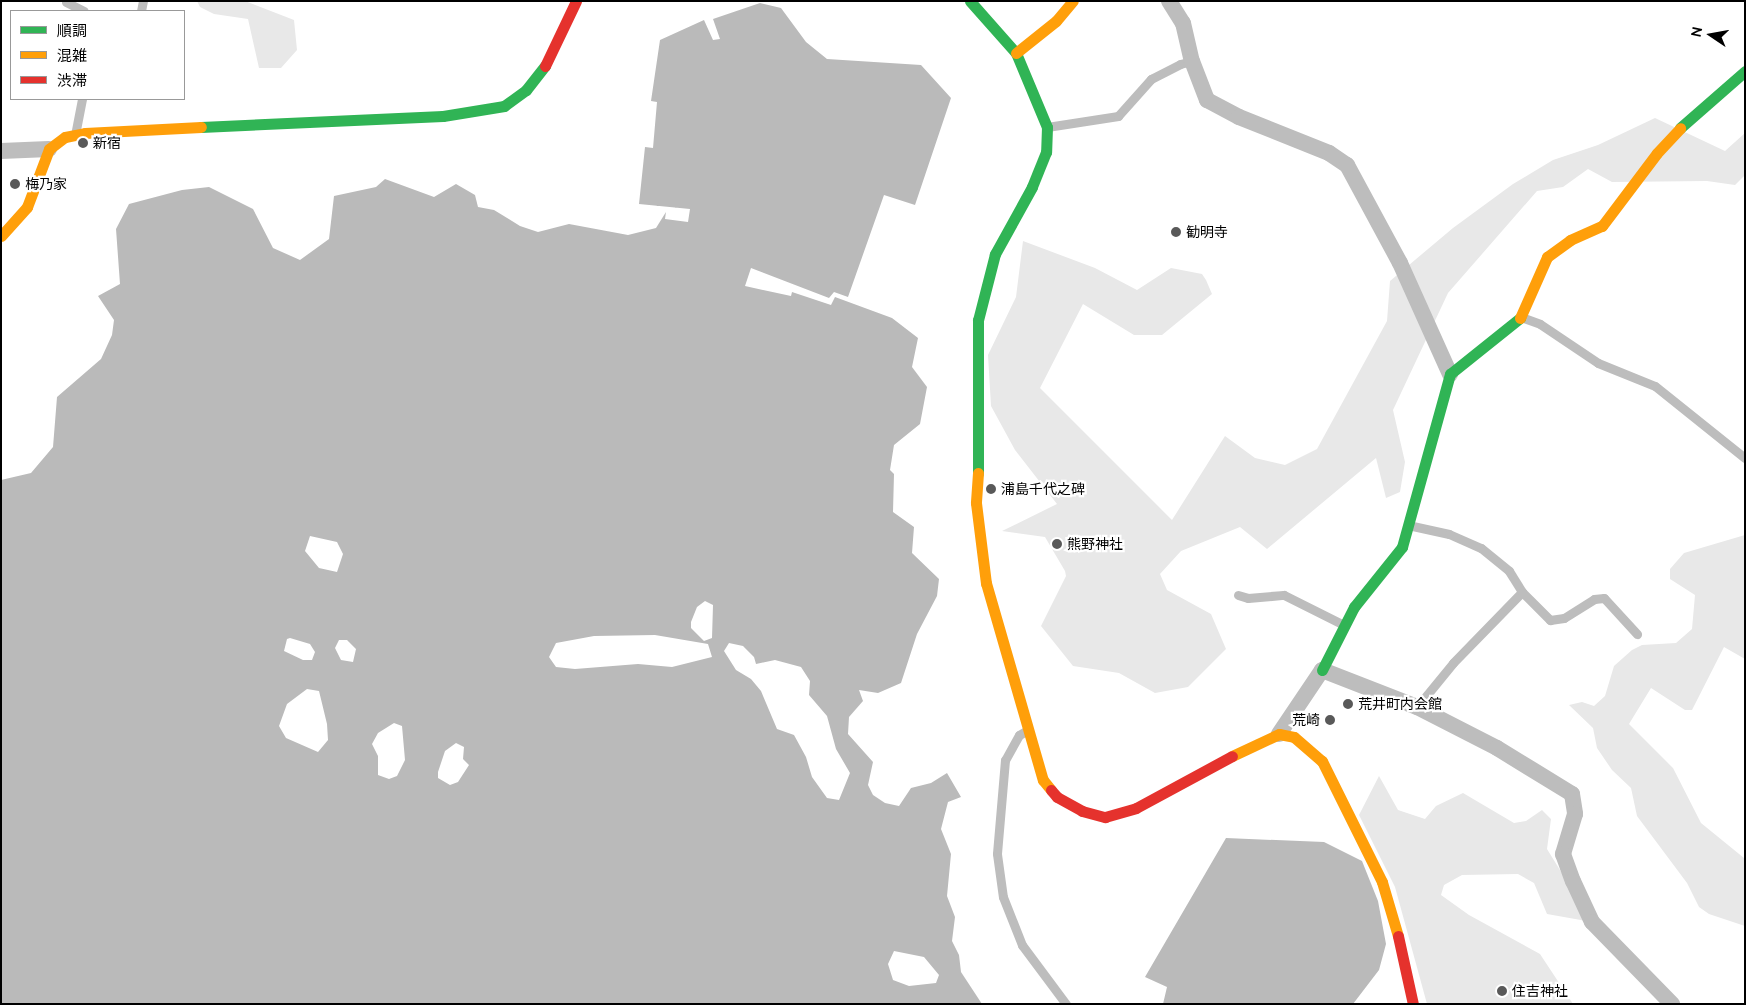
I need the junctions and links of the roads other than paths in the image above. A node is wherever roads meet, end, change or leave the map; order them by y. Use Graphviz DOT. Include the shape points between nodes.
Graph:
graph roads {
  1 [pos="970,1"];
  2 [pos="1073,1"];
  3 [pos="1169,1"];
  4 [pos="66,2"];
  5 [pos="572,5"];
  6 [pos="82,10"];
  7 [pos="1016,53"];
  8 [pos="1192,61"];
  9 [pos="1745,71"];
  10 [pos="82,100"];
  11 [pos="1047,127"];
  12 [pos="75,135"];
  13 [pos="49,149"];
  14 [pos="1,151"];
  15 [pos="1,236"];
  16 [pos="1521,317"];
  17 [pos="1450,374"];
  18 [pos="1745,458"];
  19 [pos="1408,525"];
  20 [pos="1522,592"];
  21 [pos="1238,595"];
  22 [pos="1344,625"];
  23 [pos="1637,634"];
  24 [pos="1322,670"];
  25 [pos="1417,707"];
  26 [pos="1026,731"];
  27 [pos="1279,734"];
  28 [pos="1066,1004"];
  29 [pos="1413,1004"];
  30 [pos="1672,1004"];
  1 -- 7 [label="street"];
  2 -- 7 [label="street" via="1056,21"];
  3 -- 8 [label="street" via="1183,23"];
  4 -- 6 [label="lane"];
  5 -- 12 [label="street" via="542,73 504,106 443,116"];
  7 -- 11 [label="street"];
  8 -- 11 [label="lane" via="1151,79 1118,116"];
  8 -- 17 [label="street" via="1207,100 1239,117 1329,153 1347,165 1400,264"];
  9 -- 16 [label="street" via="1689,119 1657,153 1602,226 1570,240 1547,257 1530,289"];
  10 -- 12 [label="lane"];
  11 -- 26 [label="street" via="1046,152 1032,187 995,254 978,320 976,359 980,454 976,503 986,583"];
  12 -- 13 [label="street" via="65,137"];
  13 -- 14 [label="street"];
  13 -- 15 [label="street" via="27,207"];
  16 -- 17 [label="street"];
  16 -- 18 [label="lane" via="1540,324 1598,363 1655,386"];
  17 -- 19 [label="street"];
  19 -- 20 [label="lane" via="1449,534 1482,548 1509,571"];
  19 -- 22 [label="street" via="1402,547"];
  20 -- 23 [label="lane" via="1550,620 1564,618 1594,599 1604,598"];
  20 -- 25 [label="lane" via="1453,663"];
  21 -- 22 [label="lane" via="1248,598 1284,595"];
  22 -- 24 [label="street"];
  24 -- 25 [label="street"];
  24 -- 27 [label="street"];
  25 -- 30 [label="street" via="1497,748 1572,794 1574,814 1563,854 1572,881 1592,922"];
  26 -- 27 [label="street" via="1043,780 1057,797 1082,811 1105,817 1136,808 1265,738"];
  26 -- 28 [label="lane" via="1019,735 1005,760 997,854 1002,888 1022,945"];
  27 -- 29 [label="street" via="1294,737 1322,761 1382,882 1407,969"];
}
